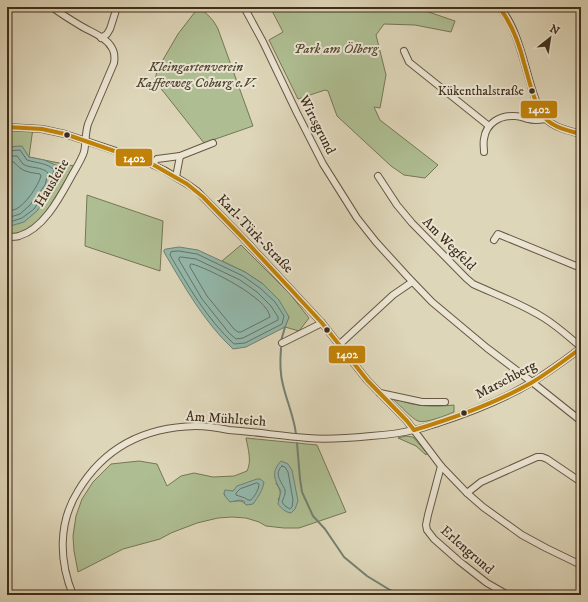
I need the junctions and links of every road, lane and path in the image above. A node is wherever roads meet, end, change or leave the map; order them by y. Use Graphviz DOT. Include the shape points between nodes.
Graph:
graph roads {
  1 [pos="52,7"];
  2 [pos="117,7"];
  3 [pos="244,7"];
  4 [pos="499,7"];
  5 [pos="101,38"];
  6 [pos="404,51"];
  7 [pos="546,119"];
  8 [pos="489,126"];
  9 [pos="7,127"];
  10 [pos="581,134"];
  11 [pos="86,142"];
  12 [pos="213,143"];
  13 [pos="484,152"];
  14 [pos="180,156"];
  15 [pos="152,164"];
  16 [pos="378,176"];
  17 [pos="176,177"];
  18 [pos="7,237"];
  19 [pos="494,240"];
  20 [pos="581,268"];
  21 [pos="412,282"];
  22 [pos="322,323"];
  23 [pos="282,343"];
  24 [pos="340,344"];
  25 [pos="581,348"];
  26 [pos="532,382"];
  27 [pos="380,393"];
  28 [pos="445,402"];
  29 [pos="581,421"];
  30 [pos="414,430"];
  31 [pos="441,466"];
  32 [pos="581,482"];
  33 [pos="467,493"];
  34 [pos="581,564"];
  35 [pos="73,595"];
  36 [pos="508,595"];
  1 -- 5 [label="street, Hausleite"];
  2 -- 5 [label="street" via="110,29"];
  3 -- 21 [label="street, Wirtsgrund" via="326,169 357,218"];
  4 -- 7 [label="street" via="512,26 533,92"];
  5 -- 11 [label="street, Hausleite" via="111,46 115,58 88,124"];
  6 -- 8 [label="street" via="409,62"];
  7 -- 8 [label="street" via="506,116"];
  7 -- 10 [label="street" via="554,125"];
  8 -- 13 [label="street" via="484,138"];
  9 -- 11 [label="street, Karl-Türk-Straße" via="42,129"];
  11 -- 15 [label="street, Karl-Türk-Straße"];
  11 -- 18 [label="street, Hausleite" via="81,158 62,194 45,218 26,233"];
  12 -- 14 [label="street"];
  14 -- 15 [label="street" via="157,159"];
  14 -- 17 [label="street"];
  15 -- 17 [label="street, Karl-Türk-Straße"];
  16 -- 25 [label="street, Am Wegfeld" via="412,223 466,278 545,319"];
  17 -- 22 [label="street, Karl-Türk-Straße" via="203,197"];
  19 -- 20 [label="street" via="498,234"];
  21 -- 24 [label="street" via="393,294"];
  21 -- 26 [label="street, Wirtsgrund" via="487,348"];
  22 -- 23 [label="street"];
  22 -- 24 [label="street, Karl-Türk-Straße"];
  24 -- 27 [label="street, Karl-Türk-Straße"];
  25 -- 26 [label="street, Marschberg"];
  26 -- 29 [label="street, Wirtsgrund"];
  26 -- 30 [label="street, Marschberg" via="478,409"];
  27 -- 28 [label="street" via="422,402"];
  27 -- 30 [label="street, Karl-Türk-Straße"];
  30 -- 31 [label="street, Karl-Türk-Straße"];
  30 -- 35 [label="street, Am Mühlteich" via="331,439 198,426 176,427 135,438 113,451 90,473 75,494 69,508 63,530 62,556"];
  31 -- 33 [label="street, Karl-Türk-Straße"];
  31 -- 36 [label="street, Erlengrund" via="428,515 427,530 459,561 487,583"];
  32 -- 33 [label="street" via="548,459 537,457 481,482"];
  33 -- 34 [label="street, Karl-Türk-Straße" via="522,535"];
}
